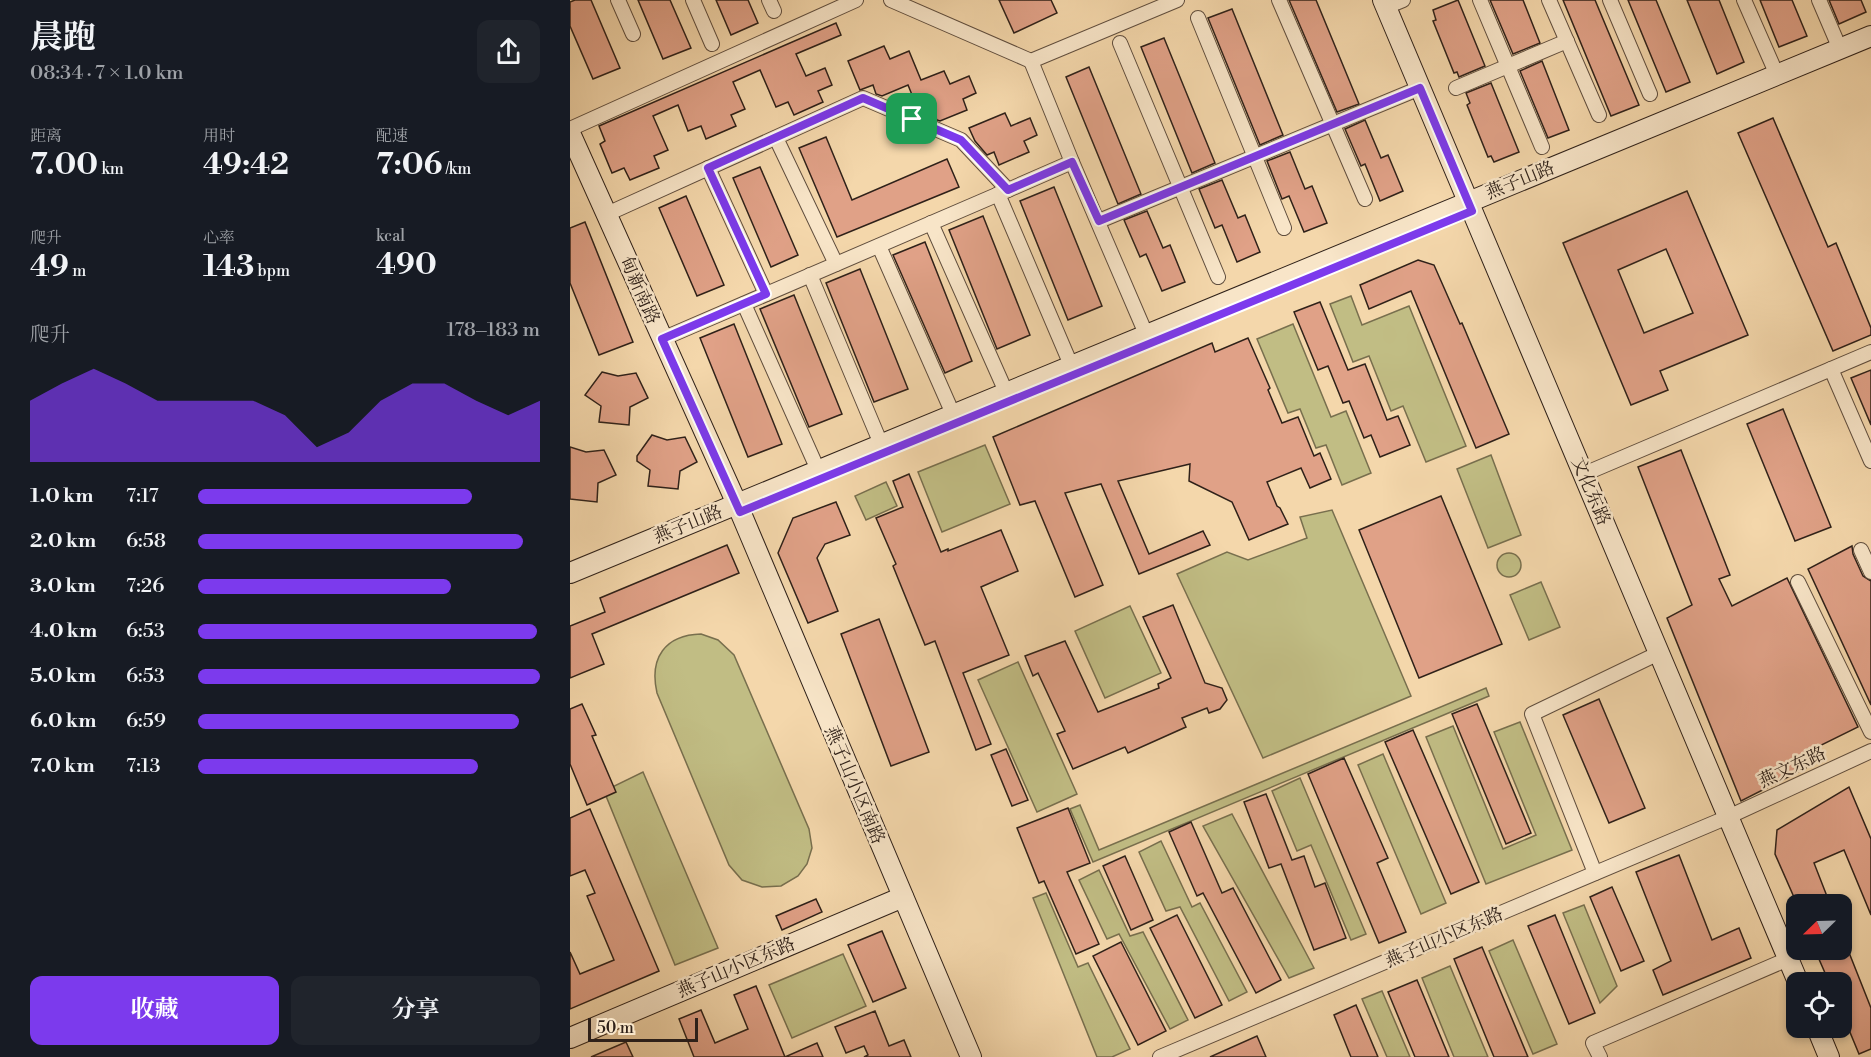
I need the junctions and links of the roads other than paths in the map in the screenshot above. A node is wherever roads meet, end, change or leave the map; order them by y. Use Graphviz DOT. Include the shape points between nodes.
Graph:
graph roads {
  1 [pos="618,0"];
  2 [pos="693,0"];
  3 [pos="856,0"];
  4 [pos="891,0"];
  5 [pos="1177,0"];
  6 [pos="1279,0"];
  7 [pos="1480,0"];
  8 [pos="1549,0"];
  9 [pos="1610,0"];
  10 [pos="1744,0"];
  11 [pos="1819,0"];
  12 [pos="1391,2"];
  13 [pos="1198,18"];
  14 [pos="633,34"];
  15 [pos="1871,36"];
  16 [pos="1567,41"];
  17 [pos="1120,43"];
  18 [pos="712,44"];
  19 [pos="1871,47"];
  20 [pos="1840,49"];
  21 [pos="1031,61"];
  22 [pos="1508,66"];
  23 [pos="1777,75"];
  24 [pos="1420,88"];
  25 [pos="1456,88"];
  26 [pos="1650,94"];
  27 [pos="1599,115"];
  28 [pos="1333,125"];
  29 [pos="570,131"];
  30 [pos="776,138"];
  31 [pos="1542,147"];
  32 [pos="1255,157"];
  33 [pos="1072,162"];
  34 [pos="708,168"];
  35 [pos="1180,188"];
  36 [pos="1003,192"];
  37 [pos="1365,199"];
  38 [pos="1470,206"];
  39 [pos="607,214"];
  40 [pos="1099,221"];
  41 [pos="931,223"];
  42 [pos="1284,228"];
  43 [pos="879,246"];
  44 [pos="836,264"];
  45 [pos="810,275"];
  46 [pos="1218,277"];
  47 [pos="766,294"];
  48 [pos="744,303"];
  49 [pos="1146,334"];
  50 [pos="662,339"];
  51 [pos="1871,352"];
  52 [pos="1071,365"];
  53 [pos="1831,369"];
  54 [pos="1006,392"];
  55 [pos="953,414"];
  56 [pos="881,444"];
  57 [pos="1871,461"];
  58 [pos="818,470"];
  59 [pos="1584,474"];
  60 [pos="738,508"];
  61 [pos="1861,550"];
  62 [pos="1871,572"];
  63 [pos="570,573"];
  64 [pos="1798,582"];
  65 [pos="570,584"];
  66 [pos="1659,653"];
  67 [pos="1871,732"];
  68 [pos="1871,751"];
  69 [pos="1728,817"];
  70 [pos="1595,873"];
  71 [pos="903,897"];
  72 [pos="1786,954"];
  73 [pos="1786,960"];
  74 [pos="570,1038"];
  75 [pos="1821,1038"];
  76 [pos="970,1057"];
  77 [pos="1160,1057"];
  78 [pos="1600,1057"];
  79 [pos="1829,1057"];
  1 -- 14 [label="street"];
  2 -- 18 [label="street"];
  3 -- 29 [label="street"];
  4 -- 21 [label="street"];
  5 -- 21 [label="street"];
  6 -- 28 [label="street"];
  7 -- 22 [label="street"];
  8 -- 16 [label="street"];
  9 -- 26 [label="street"];
  10 -- 23 [label="street"];
  11 -- 20 [label="street"];
  12 -- 24 [label="street, 文化东路"];
  13 -- 32 [label="street"];
  15 -- 20 [label="street, 燕子山路"];
  16 -- 22 [label="street"];
  16 -- 27 [label="street"];
  17 -- 35 [label="street"];
  19 -- 38 [label="street, 燕子山路"];
  20 -- 23 [label="street, 燕子山路"];
  21 -- 33 [label="street"];
  22 -- 25 [label="street"];
  22 -- 31 [label="street"];
  23 -- 38 [label="street, 燕子山路"];
  24 -- 28 [label="street"];
  24 -- 38 [label="street, 文化东路"];
  28 -- 32 [label="street"];
  28 -- 37 [label="street"];
  29 -- 39 [label="street, 甸新南路"];
  30 -- 34 [label="street"];
  30 -- 36 [label="street" via="863,98 961,140"];
  30 -- 44 [label="street"];
  32 -- 35 [label="street"];
  32 -- 42 [label="street"];
  33 -- 36 [label="street"];
  33 -- 40 [label="street"];
  34 -- 39 [label="street"];
  34 -- 47 [label="street"];
  35 -- 40 [label="street"];
  35 -- 46 [label="street"];
  36 -- 41 [label="street"];
  36 -- 52 [label="street"];
  38 -- 49 [label="street, 燕子山路"];
  38 -- 59 [label="street, 文化东路"];
  38 -- 60 [label="street, 燕子山路"];
  39 -- 50 [label="street, 甸新南路"];
  40 -- 49 [label="street"];
  41 -- 43 [label="street"];
  41 -- 54 [label="street"];
  43 -- 44 [label="street"];
  43 -- 55 [label="street"];
  44 -- 45 [label="street"];
  45 -- 47 [label="street"];
  45 -- 56 [label="street"];
  47 -- 48 [label="street"];
  48 -- 50 [label="street"];
  48 -- 58 [label="street"];
  49 -- 52 [label="street, 燕子山路"];
  50 -- 60 [label="street, 甸新南路"];
  51 -- 53 [label="street"];
  52 -- 54 [label="street, 燕子山路"];
  53 -- 57 [label="street"];
  53 -- 59 [label="street"];
  54 -- 55 [label="street, 燕子山路"];
  55 -- 56 [label="street, 燕子山路"];
  56 -- 58 [label="street, 燕子山路"];
  58 -- 60 [label="street, 燕子山路"];
  59 -- 66 [label="street, 文化东路"];
  60 -- 63 [label="street, 燕子山路"];
  60 -- 65 [label="street, 燕子山路"];
  60 -- 71 [label="street, 燕子山小区南路"];
  61 -- 62 [label="street"];
  64 -- 67 [label="street"];
  66 -- 69 [label="street, 文化东路"];
  66 -- 70 [label="street" via="1532,714"];
  68 -- 69 [label="street, 燕文东路"];
  69 -- 70 [label="street, 燕子山小区东路"];
  69 -- 72 [label="street, 文化东路"];
  70 -- 77 [label="street, 燕子山小区东路"];
  71 -- 74 [label="street, 燕子山小区东路"];
  71 -- 76 [label="street, 燕子山小区南路"];
  73 -- 78 [label="street" via="1593,1043"];
  75 -- 79 [label="street"];
}
